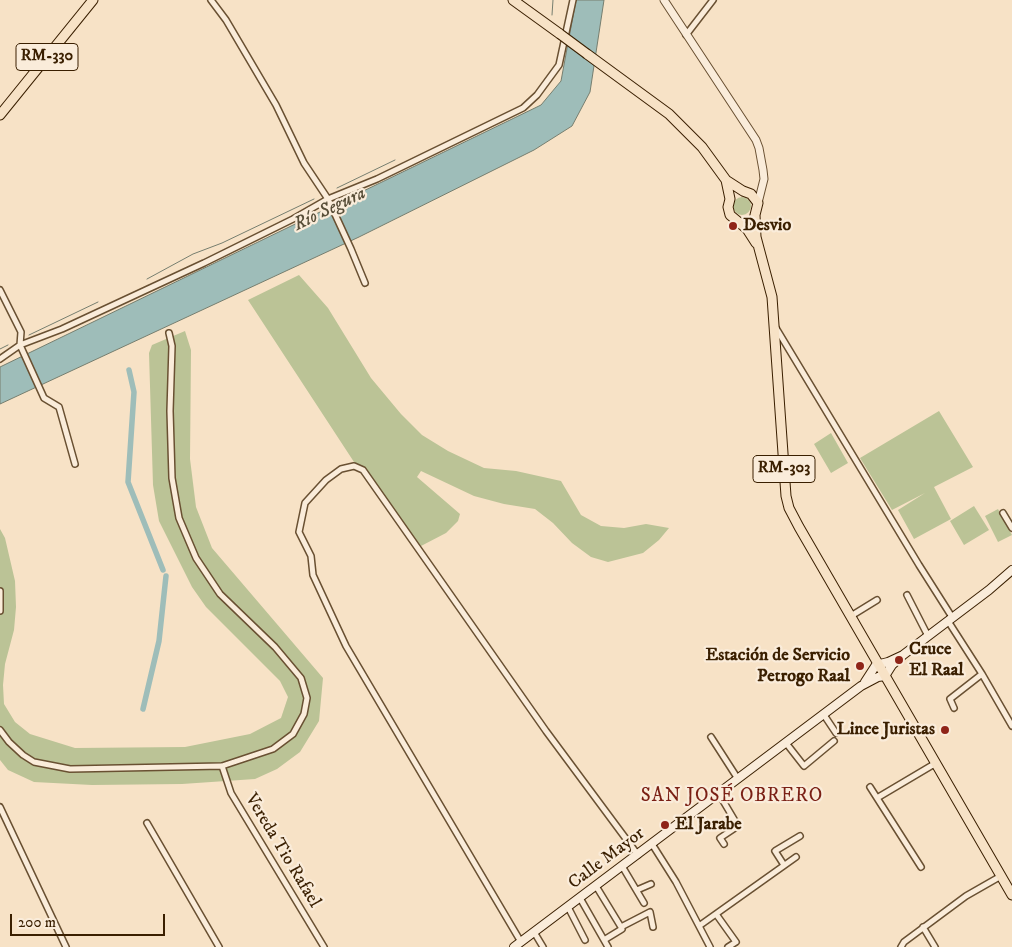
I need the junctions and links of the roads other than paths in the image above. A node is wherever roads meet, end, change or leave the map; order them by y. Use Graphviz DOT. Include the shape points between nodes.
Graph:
graph roads {
  1 [pos="94,0"];
  2 [pos="211,0"];
  3 [pos="513,0"];
  4 [pos="573,0"];
  5 [pos="664,0"];
  6 [pos="713,0"];
  7 [pos="686,35"];
  8 [pos="0,115"];
  9 [pos="726,180"];
  10 [pos="762,186"];
  11 [pos="745,192"];
  12 [pos="328,199"];
  13 [pos="730,199"];
  14 [pos="758,203"];
  15 [pos="755,215"];
  16 [pos="738,221"];
  17 [pos="760,252"];
  18 [pos="364,282"];
  19 [pos="0,290"];
  20 [pos="774,326"];
  21 [pos="169,333"];
  22 [pos="20,344"];
  23 [pos="0,359"];
  24 [pos="75,464"];
  25 [pos="1003,512"];
  26 [pos="1012,528"];
  27 [pos="1012,570"];
  28 [pos="0,591"];
  29 [pos="907,595"];
  30 [pos="877,600"];
  31 [pos="0,611"];
  32 [pos="851,616"];
  33 [pos="950,619"];
  34 [pos="928,636"];
  35 [pos="881,670"];
  36 [pos="982,674"];
  37 [pos="954,708"];
  38 [pos="824,715"];
  39 [pos="1012,726"];
  40 [pos="0,730"];
  41 [pos="836,733"];
  42 [pos="711,737"];
  43 [pos="834,741"];
  44 [pos="786,742"];
  45 [pos="936,763"];
  46 [pos="222,766"];
  47 [pos="738,779"];
  48 [pos="870,787"];
  49 [pos="718,794"];
  50 [pos="877,798"];
  51 [pos="0,807"];
  52 [pos="147,823"];
  53 [pos="800,836"];
  54 [pos="652,844"];
  55 [pos="724,844"];
  56 [pos="638,855"];
  57 [pos="796,857"];
  58 [pos="784,865"];
  59 [pos="622,866"];
  60 [pos="921,867"];
  61 [pos="1001,876"];
  62 [pos="650,884"];
  63 [pos="596,886"];
  64 [pos="636,890"];
  65 [pos="1012,895"];
  66 [pos="580,898"];
  67 [pos="644,903"];
  68 [pos="568,907"];
  69 [pos="716,914"];
  70 [pos="699,926"];
  71 [pos="621,927"];
  72 [pos="653,927"];
  73 [pos="924,927"];
  74 [pos="534,932"];
  75 [pos="586,940"];
  76 [pos="604,940"];
  77 [pos="521,942"];
  78 [pos="709,945"];
  79 [pos="66,947"];
  80 [pos="219,947"];
  81 [pos="324,947"];
  82 [pos="514,947"];
  83 [pos="543,947"];
  84 [pos="608,947"];
  85 [pos="702,947"];
  86 [pos="728,947"];
  87 [pos="901,947"];
  88 [pos="935,947"];
  1 -- 8 [label="main road, RM-330"];
  2 -- 12 [label="street" via="276,105 304,163"];
  3 -- 9 [label="main road, RM-303, bridge" via="669,114 702,147"];
  4 -- 12 [label="street" via="559,65 537,96 523,108"];
  5 -- 7 [label="street"];
  6 -- 7 [label="street"];
  7 -- 10 [label="street" via="756,140 762,161"];
  9 -- 11 [label="main road, RM-303"];
  9 -- 13 [label="main road, RM-303"];
  10 -- 11 [label="street"];
  10 -- 14 [label="street"];
  11 -- 13 [label="main road" via="735,193"];
  11 -- 14 [label="main road, RM-303" via="754,196"];
  12 -- 18 [label="street"];
  12 -- 22 [label="street" via="62,330"];
  13 -- 16 [label="main road, RM-303" via="728,211"];
  14 -- 15 [label="main road, RM-303"];
  15 -- 16 [label="main road" via="748,221"];
  15 -- 17 [label="main road, RM-303"];
  16 -- 17 [label="main road, RM-303" via="754,238"];
  17 -- 20 [label="main road, RM-303" via="772,297"];
  19 -- 22 [label="street" via="21,332"];
  20 -- 32 [label="main road, RM-303" via="789,508"];
  20 -- 33 [label="street"];
  21 -- 46 [label="street" via="172,346 172,478 179,518 196,558 220,594 301,678 307,698 304,714 293,734 274,749"];
  22 -- 23 [label="street"];
  22 -- 24 [label="street" via="44,398 59,407"];
  25 -- 26 [label="street"];
  27 -- 33 [label="main road, Calle Mayor"];
  28 -- 31 [label="street"];
  29 -- 34 [label="street"];
  30 -- 32 [label="street"];
  32 -- 35 [label="main road, RM-303"];
  33 -- 34 [label="main road, Calle Mayor"];
  33 -- 36 [label="street"];
  34 -- 35 [label="main road, Calle Mayor"];
  35 -- 38 [label="main road, Calle Mayor"];
  35 -- 45 [label="main road, RM-303"];
  36 -- 37 [label="street" via="950,699"];
  36 -- 39 [label="street"];
  38 -- 41 [label="street"];
  38 -- 44 [label="main road, Calle Mayor"];
  40 -- 46 [label="street" via="9,742 34,762 70,769"];
  42 -- 47 [label="street"];
  43 -- 44 [label="street" via="804,766"];
  44 -- 47 [label="main road, Calle Mayor"];
  45 -- 50 [label="street"];
  45 -- 61 [label="main road, RM-303"];
  46 -- 81 [label="street, Vereda Tio Rafael" via="231,793"];
  47 -- 49 [label="main road, Calle Mayor"];
  48 -- 50 [label="street"];
  49 -- 54 [label="main road, Calle Mayor"];
  49 -- 55 [label="street" via="738,826 720,838"];
  50 -- 60 [label="street"];
  51 -- 79 [label="street"];
  52 -- 80 [label="street"];
  53 -- 58 [label="street" via="775,851"];
  54 -- 56 [label="main road, Calle Mayor"];
  54 -- 70 [label="street"];
  56 -- 59 [label="main road, Calle Mayor"];
  56 -- 77 [label="street" via="546,731 363,470 354,466 338,471 306,503 299,532 311,556 313,575 346,646"];
  57 -- 58 [label="street"];
  58 -- 69 [label="street"];
  59 -- 63 [label="main road, Calle Mayor"];
  59 -- 64 [label="street"];
  61 -- 65 [label="main road, RM-303"];
  61 -- 73 [label="street" via="966,896"];
  62 -- 64 [label="street"];
  63 -- 66 [label="main road, Calle Mayor"];
  63 -- 71 [label="street"];
  64 -- 67 [label="street"];
  66 -- 68 [label="main road, Calle Mayor"];
  66 -- 76 [label="street"];
  68 -- 74 [label="main road, Calle Mayor"];
  68 -- 75 [label="street"];
  69 -- 70 [label="street"];
  69 -- 86 [label="street" via="736,942"];
  70 -- 78 [label="street"];
  71 -- 72 [label="street" via="650,912"];
  71 -- 76 [label="street" via="622,930"];
  73 -- 87 [label="street"];
  73 -- 88 [label="street"];
  74 -- 77 [label="main road, Calle Mayor"];
  74 -- 83 [label="street"];
  76 -- 84 [label="street"];
  77 -- 82 [label="main road, Calle Mayor"];
  78 -- 85 [label="street"];
}
